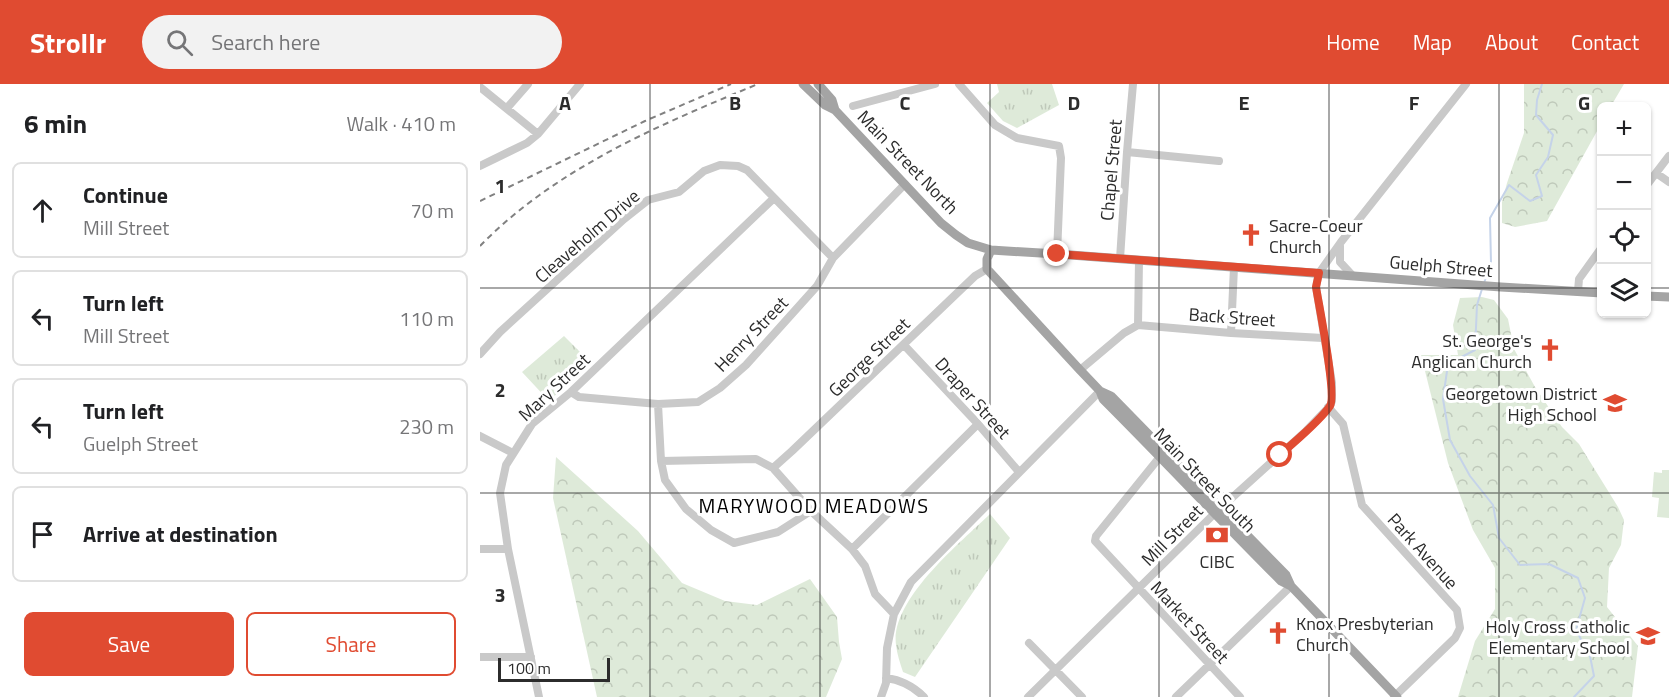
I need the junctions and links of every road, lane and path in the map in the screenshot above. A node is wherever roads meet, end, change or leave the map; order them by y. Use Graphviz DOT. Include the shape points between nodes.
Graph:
graph roads {
  1 [pos="528,84"];
  2 [pos="580,84"];
  3 [pos="935,84"];
  4 [pos="960,84"];
  5 [pos="1134,84"];
  6 [pos="804,85"];
  7 [pos="819,85"];
  8 [pos="1461,86"];
  9 [pos="480,87"];
  10 [pos="853,106"];
  11 [pos="507,108"];
  12 [pos="835,110"];
  13 [pos="538,134"];
  14 [pos="1127,152"];
  15 [pos="1669,156"];
  16 [pos="1220,161"];
  17 [pos="480,166"];
  18 [pos="1656,173"];
  19 [pos="1651,180"];
  20 [pos="1669,182"];
  21 [pos="905,184"];
  22 [pos="774,198"];
  23 [pos="1341,242"];
  24 [pos="991,250"];
  25 [pos="1057,254"];
  26 [pos="1597,254"];
  27 [pos="833,258"];
  28 [pos="1120,259"];
  29 [pos="1139,260"];
  30 [pos="1234,267"];
  31 [pos="987,269"];
  32 [pos="1319,273"];
  33 [pos="1352,275"];
  34 [pos="1578,291"];
  35 [pos="1597,293"];
  36 [pos="1651,296"];
  37 [pos="1669,297"];
  38 [pos="1138,325"];
  39 [pos="1231,333"];
  40 [pos="1323,338"];
  41 [pos="904,345"];
  42 [pos="480,354"];
  43 [pos="1080,370"];
  44 [pos="1100,391"];
  45 [pos="571,392"];
  46 [pos="658,404"];
  47 [pos="1328,407"];
  48 [pos="978,424"];
  49 [pos="480,436"];
  50 [pos="513,453"];
  51 [pos="1162,453"];
  52 [pos="661,461"];
  53 [pos="772,468"];
  54 [pos="1019,472"];
  55 [pos="1217,511"];
  56 [pos="811,512"];
  57 [pos="480,549"];
  58 [pos="508,549"];
  59 [pos="852,549"];
  60 [pos="1291,586"];
  61 [pos="1138,589"];
  62 [pos="894,614"];
  63 [pos="1029,644"];
  64 [pos="480,657"];
  65 [pos="531,657"];
  66 [pos="1210,665"];
  67 [pos="1056,669"];
  68 [pos="886,678"];
  69 [pos="1396,696"];
  70 [pos="539,697"];
  71 [pos="881,697"];
  72 [pos="924,697"];
  73 [pos="1028,697"];
  74 [pos="1082,697"];
  75 [pos="1176,697"];
  76 [pos="1240,697"];
  1 -- 11 [label="street"];
  2 -- 13 [label="street"];
  3 -- 10 [label="street"];
  4 -- 25 [label="street" via="995,126 1017,138 1059,146"];
  5 -- 14 [label="street, Chapel Street"];
  6 -- 12 [label="main road, Main Street North"];
  7 -- 12 [label="main road, Main Street North"];
  8 -- 23 [label="street"];
  9 -- 11 [label="street"];
  11 -- 13 [label="street"];
  12 -- 21 [label="main road, Main Street North"];
  13 -- 17 [label="street"];
  14 -- 16 [label="street"];
  14 -- 28 [label="street, Chapel Street"];
  15 -- 18 [label="street"];
  18 -- 19 [label="street"];
  18 -- 20 [label="street"];
  21 -- 24 [label="main road, Main Street North" via="956,235"];
  21 -- 27 [label="street, Henry Street"];
  22 -- 27 [label="street, Cleaveholm Drive"];
  22 -- 42 [label="street, Cleaveholm Drive" via="747,170 720,165 704,171 679,192 648,200"];
  22 -- 45 [label="street, Mary Street"];
  23 -- 32 [label="street"];
  23 -- 33 [label="street" via="1340,262"];
  24 -- 25 [label="main road, Guelph Street"];
  24 -- 31 [label="main road"];
  25 -- 28 [label="main road, Guelph Street"];
  26 -- 34 [label="street" via="1579,279"];
  27 -- 46 [label="street, Henry Street" via="817,286 720,388 698,402"];
  28 -- 29 [label="main road, Guelph Street"];
  29 -- 30 [label="main road, Guelph Street"];
  29 -- 38 [label="street"];
  30 -- 32 [label="main road, Guelph Street"];
  30 -- 39 [label="street"];
  31 -- 41 [label="street, George Street"];
  31 -- 43 [label="main road, Main Street South"];
  32 -- 33 [label="main road, Guelph Street"];
  32 -- 40 [label="street" via="1316,287"];
  33 -- 34 [label="main road, Guelph Street"];
  34 -- 35 [label="main road, Guelph Street"];
  36 -- 37 [label="main road"];
  38 -- 39 [label="street, Back Street"];
  38 -- 43 [label="street" via="1120,335"];
  39 -- 40 [label="street, Back Street"];
  40 -- 47 [label="street" via="1332,383"];
  41 -- 48 [label="street, Draper Street"];
  41 -- 53 [label="street, George Street"];
  43 -- 44 [label="main road, Main Street South"];
  44 -- 51 [label="main road, Main Street South" via="1111,396"];
  44 -- 54 [label="street"];
  45 -- 46 [label="street, Henry Street" via="579,397"];
  45 -- 50 [label="street, Mary Street" via="532,424"];
  46 -- 52 [label="street"];
  47 -- 55 [label="street, Mill Street"];
  47 -- 69 [label="street, Park Avenue" via="1343,424 1362,505 1456,610 1460,628 1455,638"];
  48 -- 54 [label="street, Draper Street"];
  48 -- 59 [label="street"];
  49 -- 50 [label="street"];
  50 -- 58 [label="street, Mary Street" via="500,493"];
  51 -- 55 [label="main road, Main Street South"];
  51 -- 61 [label="street, Market Street" via="1094,540"];
  52 -- 53 [label="street" via="756,459"];
  52 -- 56 [label="street" via="665,480 686,509 734,543 778,532"];
  53 -- 56 [label="street"];
  54 -- 62 [label="street" via="911,582"];
  55 -- 60 [label="main road, Main Street South" via="1286,575"];
  55 -- 61 [label="street, Mill Street"];
  56 -- 59 [label="street"];
  57 -- 58 [label="street"];
  58 -- 65 [label="street, Mary Street"];
  59 -- 62 [label="street" via="865,566 875,594"];
  60 -- 66 [label="street"];
  60 -- 69 [label="main road, Main Street South"];
  61 -- 66 [label="street, Market Street"];
  61 -- 67 [label="street, Mill Street"];
  62 -- 68 [label="street"];
  63 -- 67 [label="street"];
  64 -- 65 [label="street"];
  65 -- 70 [label="street, Mary Street"];
  66 -- 75 [label="street"];
  66 -- 76 [label="street, Market Street"];
  67 -- 73 [label="street, Mill Street"];
  67 -- 74 [label="street"];
  68 -- 71 [label="street"];
  68 -- 72 [label="street" via="909,684"];
}
